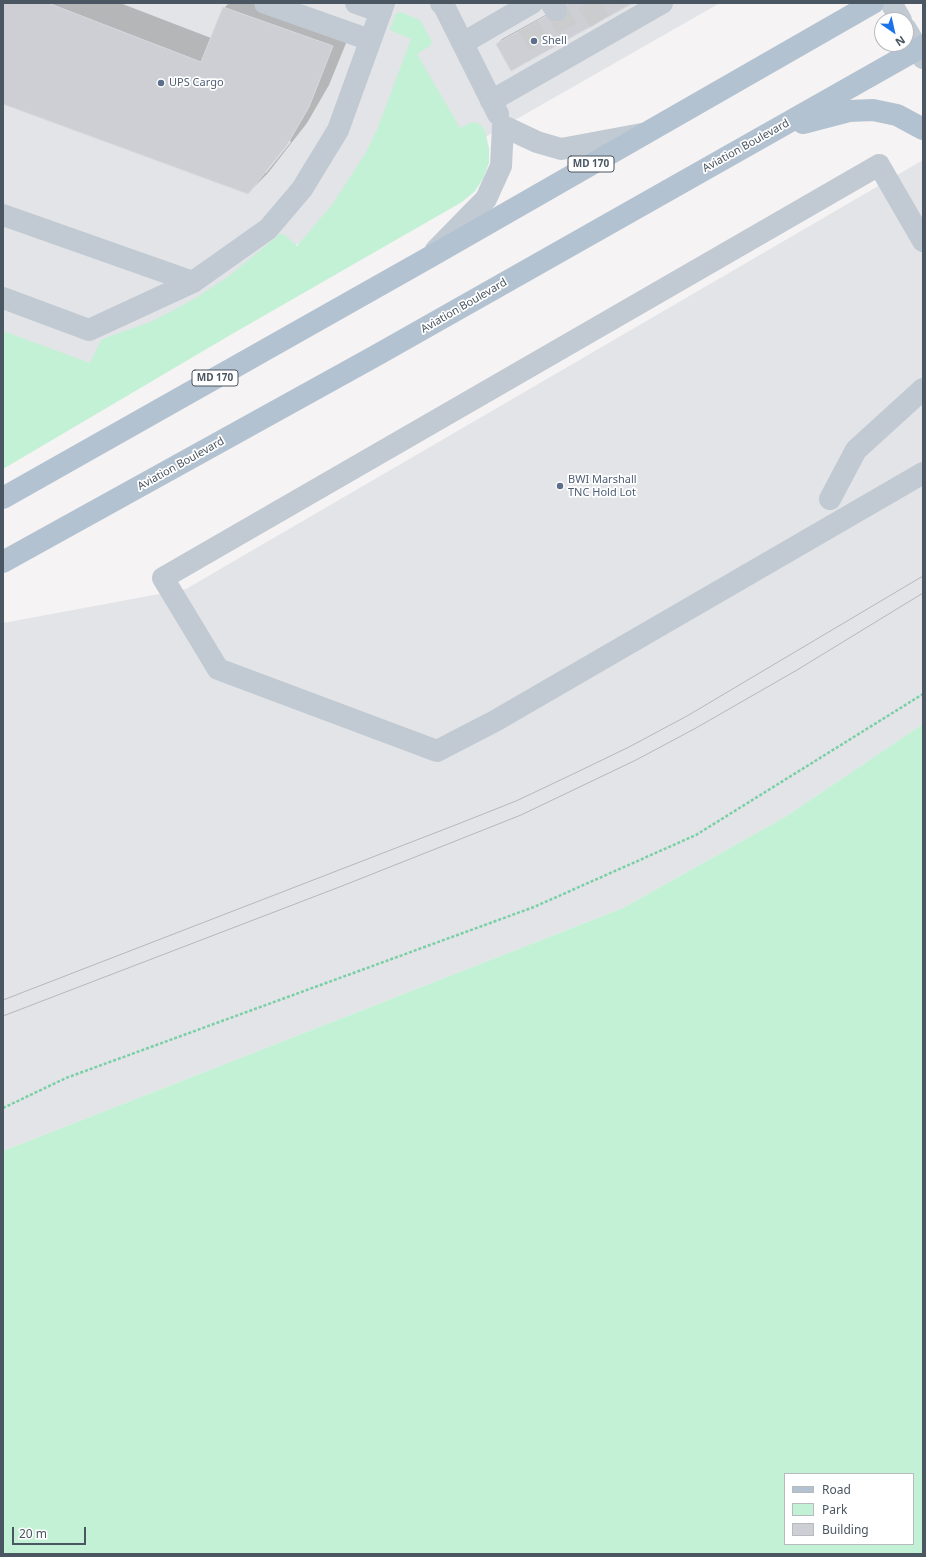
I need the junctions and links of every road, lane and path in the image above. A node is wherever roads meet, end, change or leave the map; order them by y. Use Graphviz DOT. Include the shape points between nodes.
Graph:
graph roads {
  1 [pos="265,3"];
  2 [pos="356,3"];
  3 [pos="441,3"];
  4 [pos="662,3"];
  5 [pos="873,3"];
  6 [pos="891,3"];
  7 [pos="382,8"];
  8 [pos="636,10"];
  9 [pos="896,12"];
  10 [pos="527,13"];
  11 [pos="370,40"];
  12 [pos="914,41"];
  13 [pos="463,43"];
  14 [pos="921,51"];
  15 [pos="491,101"];
  16 [pos="504,126"];
  17 [pos="923,129"];
  18 [pos="773,131"];
  19 [pos="645,133"];
  20 [pos="3,215"];
  21 [pos="923,242"];
  22 [pos="428,258"];
  23 [pos="193,282"];
  24 [pos="3,298"];
  25 [pos="923,389"];
  26 [pos="923,473"];
  27 [pos="3,498"];
  28 [pos="830,499"];
  29 [pos="3,562"];
  30 [pos="923,694"];
  31 [pos="3,1108"];
  1 -- 11 [label="street"];
  2 -- 7 [label="street"];
  3 -- 13 [label="street"];
  4 -- 8 [label="street"];
  5 -- 19 [label="main road, MD 170"];
  6 -- 9 [label="street"];
  7 -- 11 [label="street"];
  8 -- 15 [label="street" via="548,59"];
  10 -- 13 [label="street"];
  11 -- 23 [label="street" via="338,130 302,189 268,229"];
  12 -- 14 [label="street"];
  13 -- 15 [label="street"];
  14 -- 18 [label="main road, Aviation Boulevard"];
  15 -- 16 [label="street"];
  16 -- 19 [label="street" via="537,142 562,149"];
  16 -- 22 [label="street" via="501,166 486,199"];
  17 -- 18 [label="main road" via="897,115 873,110 855,110"];
  18 -- 29 [label="main road, Aviation Boulevard" via="377,355"];
  19 -- 22 [label="main road, MD 170"];
  20 -- 23 [label="street"];
  21 -- 26 [label="street" via="879,165 163,578 218,669 437,751 495,721"];
  22 -- 27 [label="main road, MD 170"];
  23 -- 24 [label="street" via="89,330"];
  25 -- 28 [label="street" via="856,450"];
  30 -- 31 [label="path" via="689,838 534,907 66,1078"];
}
